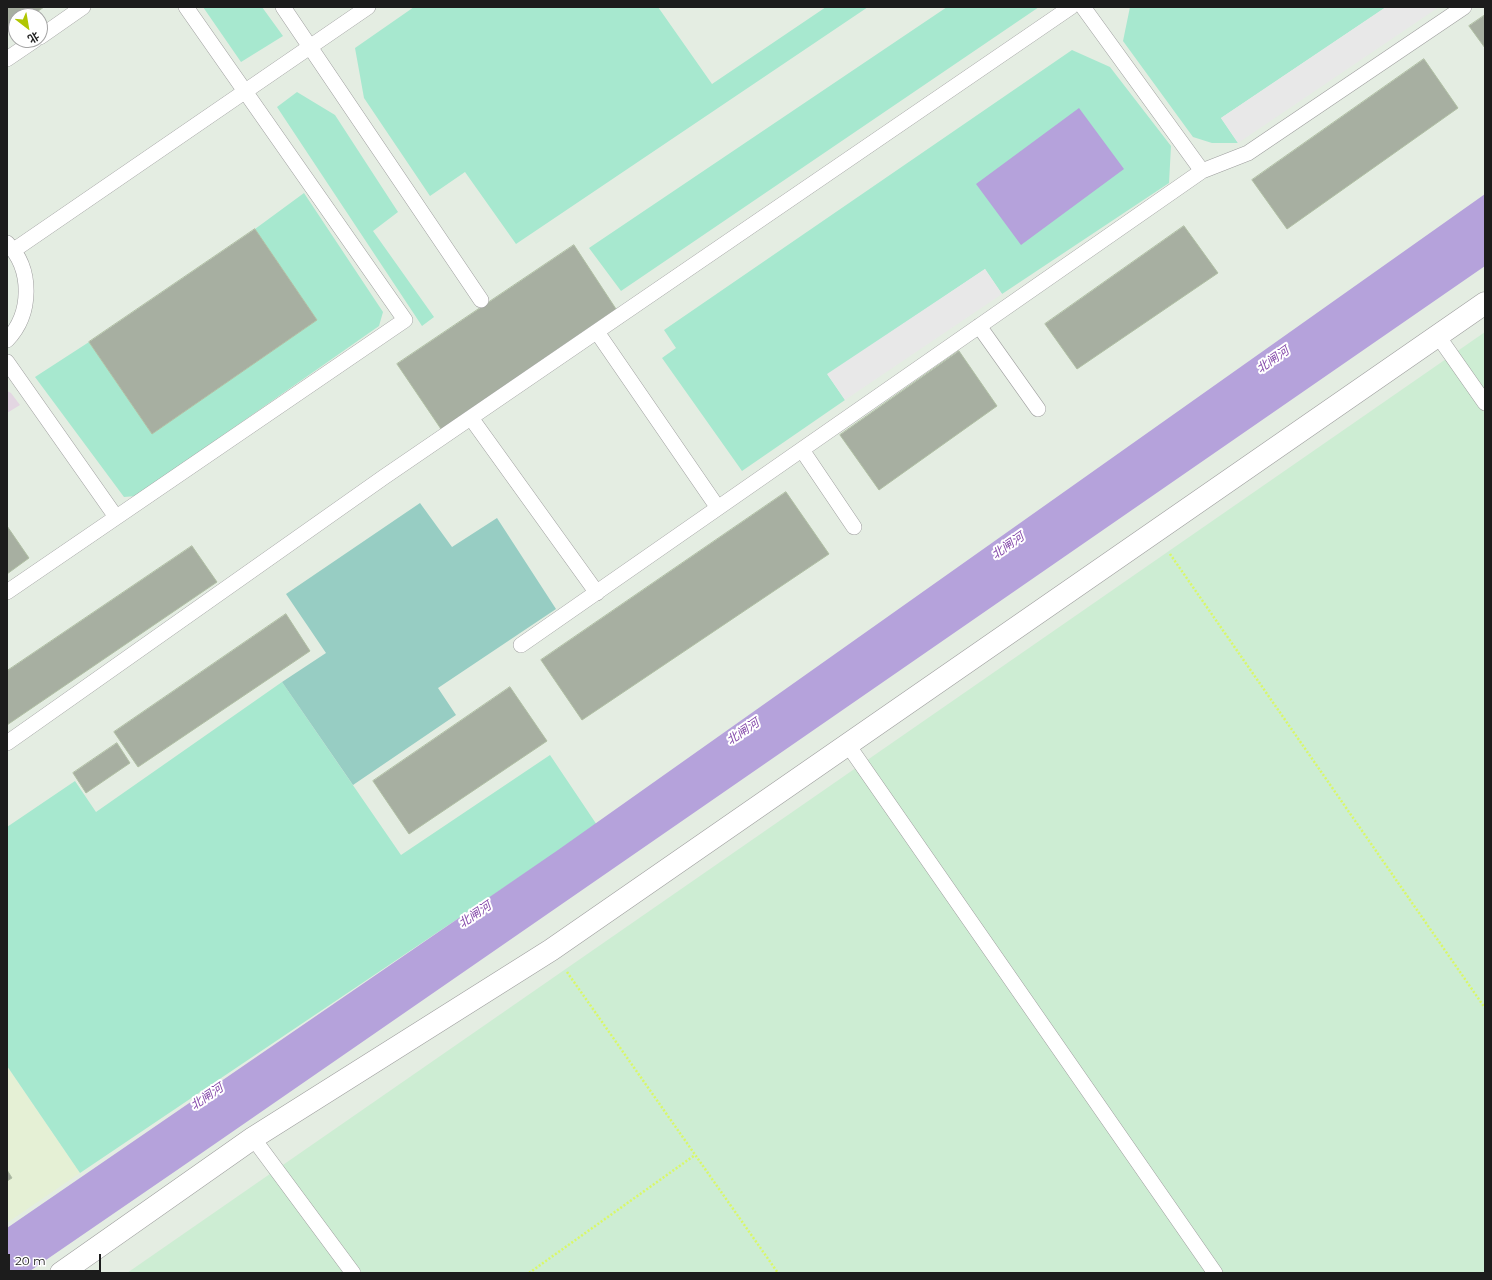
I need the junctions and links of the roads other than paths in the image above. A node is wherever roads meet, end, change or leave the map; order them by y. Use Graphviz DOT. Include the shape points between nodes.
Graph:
graph roads {
  1 [pos="83,7"];
  2 [pos="186,7"];
  3 [pos="283,7"];
  4 [pos="368,7"];
  5 [pos="1071,7"];
  6 [pos="1082,7"];
  7 [pos="1464,7"];
  8 [pos="48,31"];
  9 [pos="310,47"];
  10 [pos="23,48"];
  11 [pos="7,59"];
  12 [pos="246,92"];
  13 [pos="1202,171"];
  14 [pos="11,246"];
  15 [pos="481,300"];
  16 [pos="1485,303"];
  17 [pos="979,326"];
  18 [pos="597,332"];
  19 [pos="1438,336"];
  20 [pos="7,340"];
  21 [pos="7,362"];
  22 [pos="1485,404"];
  23 [pos="1038,410"];
  24 [pos="471,418"];
  25 [pos="802,450"];
  26 [pos="718,508"];
  27 [pos="116,517"];
  28 [pos="854,527"];
  29 [pos="7,592"];
  30 [pos="597,593"];
  31 [pos="521,645"];
  32 [pos="7,743"];
  33 [pos="848,744"];
  34 [pos="253,1138"];
  35 [pos="61,1273"];
  36 [pos="353,1273"];
  37 [pos="1215,1273"];
  1 -- 8 [label="lane"];
  2 -- 12 [label="lane"];
  3 -- 9 [label="lane"];
  4 -- 9 [label="lane"];
  5 -- 18 [label="lane"];
  6 -- 13 [label="lane"];
  7 -- 13 [label="lane" via="1248,153"];
  9 -- 12 [label="lane"];
  9 -- 15 [label="lane"];
  10 -- 11 [label="lane"];
  12 -- 14 [label="lane"];
  12 -- 27 [label="lane" via="405,320"];
  13 -- 17 [label="lane"];
  14 -- 20 [label="lane" via="24,270 27,291 24,313 14,333"];
  16 -- 19 [label="street"];
  17 -- 23 [label="lane"];
  17 -- 25 [label="lane"];
  18 -- 24 [label="lane"];
  18 -- 26 [label="lane"];
  19 -- 22 [label="lane"];
  19 -- 33 [label="street"];
  21 -- 27 [label="lane"];
  24 -- 30 [label="lane"];
  24 -- 32 [label="lane"];
  25 -- 26 [label="lane"];
  25 -- 28 [label="lane"];
  26 -- 30 [label="lane"];
  27 -- 29 [label="lane"];
  30 -- 31 [label="lane"];
  33 -- 34 [label="street" via="552,950"];
  33 -- 37 [label="lane"];
  34 -- 35 [label="street"];
  34 -- 36 [label="lane"];
}
